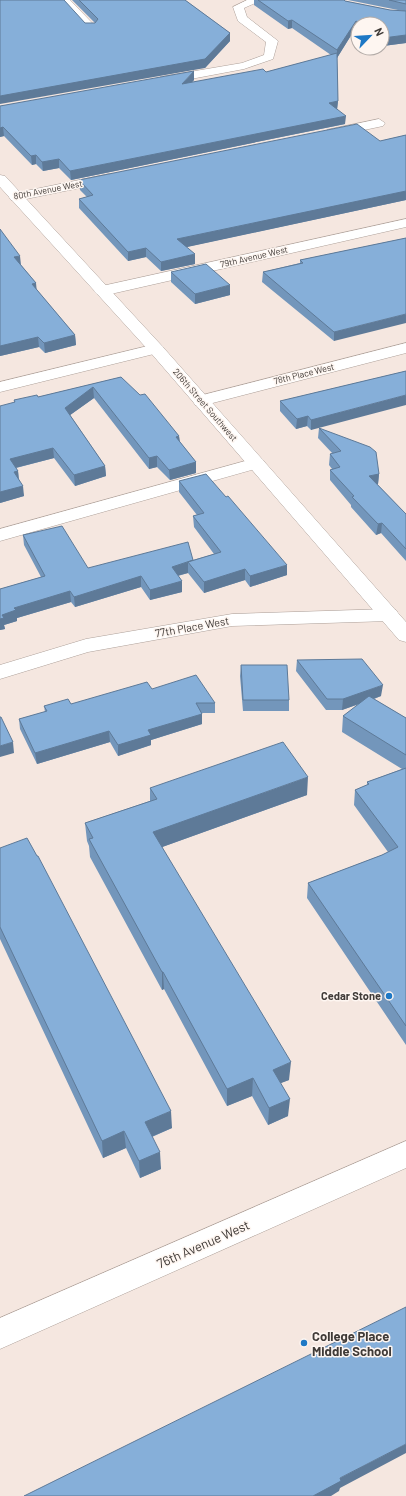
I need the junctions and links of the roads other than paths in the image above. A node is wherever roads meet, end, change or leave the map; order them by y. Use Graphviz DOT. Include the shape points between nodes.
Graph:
graph roads {
  1 [pos="64,0"];
  2 [pos="257,0"];
  3 [pos="91,28"];
  4 [pos="153,82"];
  5 [pos="379,123"];
  6 [pos="316,136"];
  7 [pos="122,175"];
  8 [pos="0,179"];
  9 [pos="8,198"];
  10 [pos="406,223"];
  11 [pos="102,291"];
  12 [pos="406,348"];
  13 [pos="156,349"];
  14 [pos="0,387"];
  15 [pos="201,401"];
  16 [pos="256,463"];
  17 [pos="0,535"];
  18 [pos="389,616"];
  19 [pos="406,634"];
  20 [pos="0,672"];
  21 [pos="406,1154"];
  22 [pos="0,1334"];
  1 -- 3 [label="street"];
  2 -- 4 [label="street" via="238,7 242,19 272,41 269,56 244,66"];
  5 -- 6 [label="street"];
  7 -- 9 [label="street, 80th Avenue West"];
  8 -- 9 [label="street, 206th Street Southwest"];
  9 -- 11 [label="street, 206th Street Southwest"];
  10 -- 11 [label="street, 79th Avenue West"];
  11 -- 13 [label="street, 206th Street Southwest"];
  12 -- 15 [label="street, 78th Place West"];
  13 -- 14 [label="street"];
  13 -- 15 [label="street, 206th Street Southwest"];
  15 -- 16 [label="street, 206th Street Southwest"];
  16 -- 17 [label="street"];
  16 -- 18 [label="street, 206th Street Southwest"];
  18 -- 19 [label="street, 206th Street Southwest"];
  18 -- 20 [label="street, 77th Place West" via="232,620 86,646"];
  21 -- 22 [label="street, 76th Avenue West"];
}
